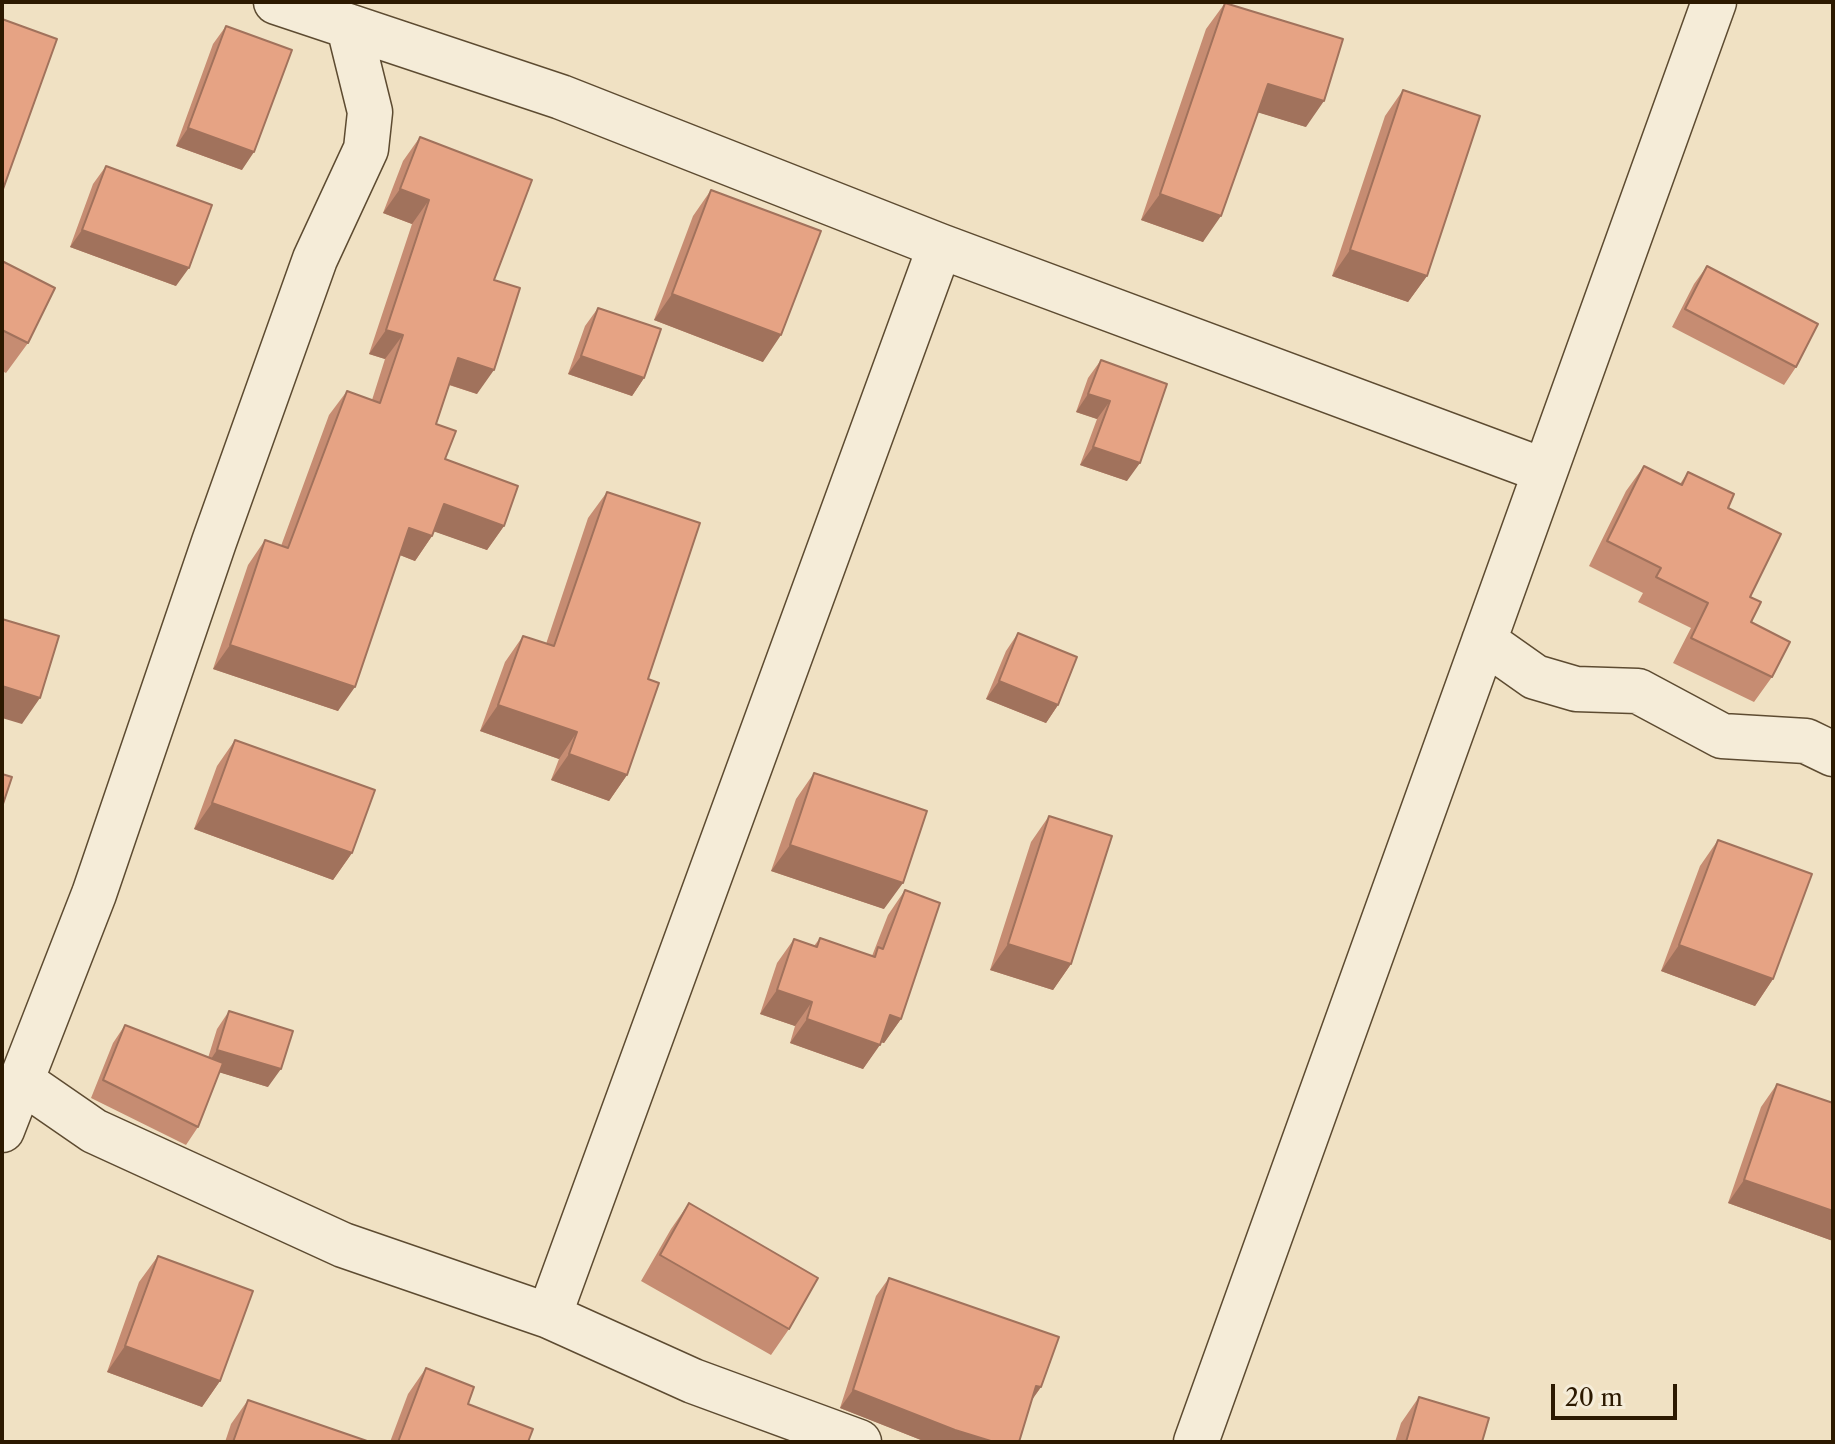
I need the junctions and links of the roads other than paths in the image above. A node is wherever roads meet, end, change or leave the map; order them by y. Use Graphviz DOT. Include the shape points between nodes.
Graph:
graph roads {
  1 [pos="276,2"];
  2 [pos="1714,2"];
  3 [pos="349,27"];
  4 [pos="940,246"];
  5 [pos="1545,471"];
  6 [pos="1484,641"];
  7 [pos="1833,754"];
  8 [pos="23,1082"];
  9 [pos="2,1130"];
  10 [pos="549,1316"];
  11 [pos="859,1442"];
  12 [pos="1196,1442"];
  1 -- 3 [label="street"];
  2 -- 5 [label="street"];
  3 -- 4 [label="street" via="561,97"];
  3 -- 8 [label="street" via="370,112 366,149 315,259 94,894"];
  4 -- 5 [label="street"];
  4 -- 10 [label="street"];
  5 -- 6 [label="street"];
  6 -- 7 [label="street" via="1535,677 1576,689 1638,691 1722,736 1806,741"];
  6 -- 12 [label="street"];
  8 -- 9 [label="street"];
  8 -- 10 [label="street" via="94,1131 343,1245"];
  10 -- 11 [label="street" via="693,1381"];
}
